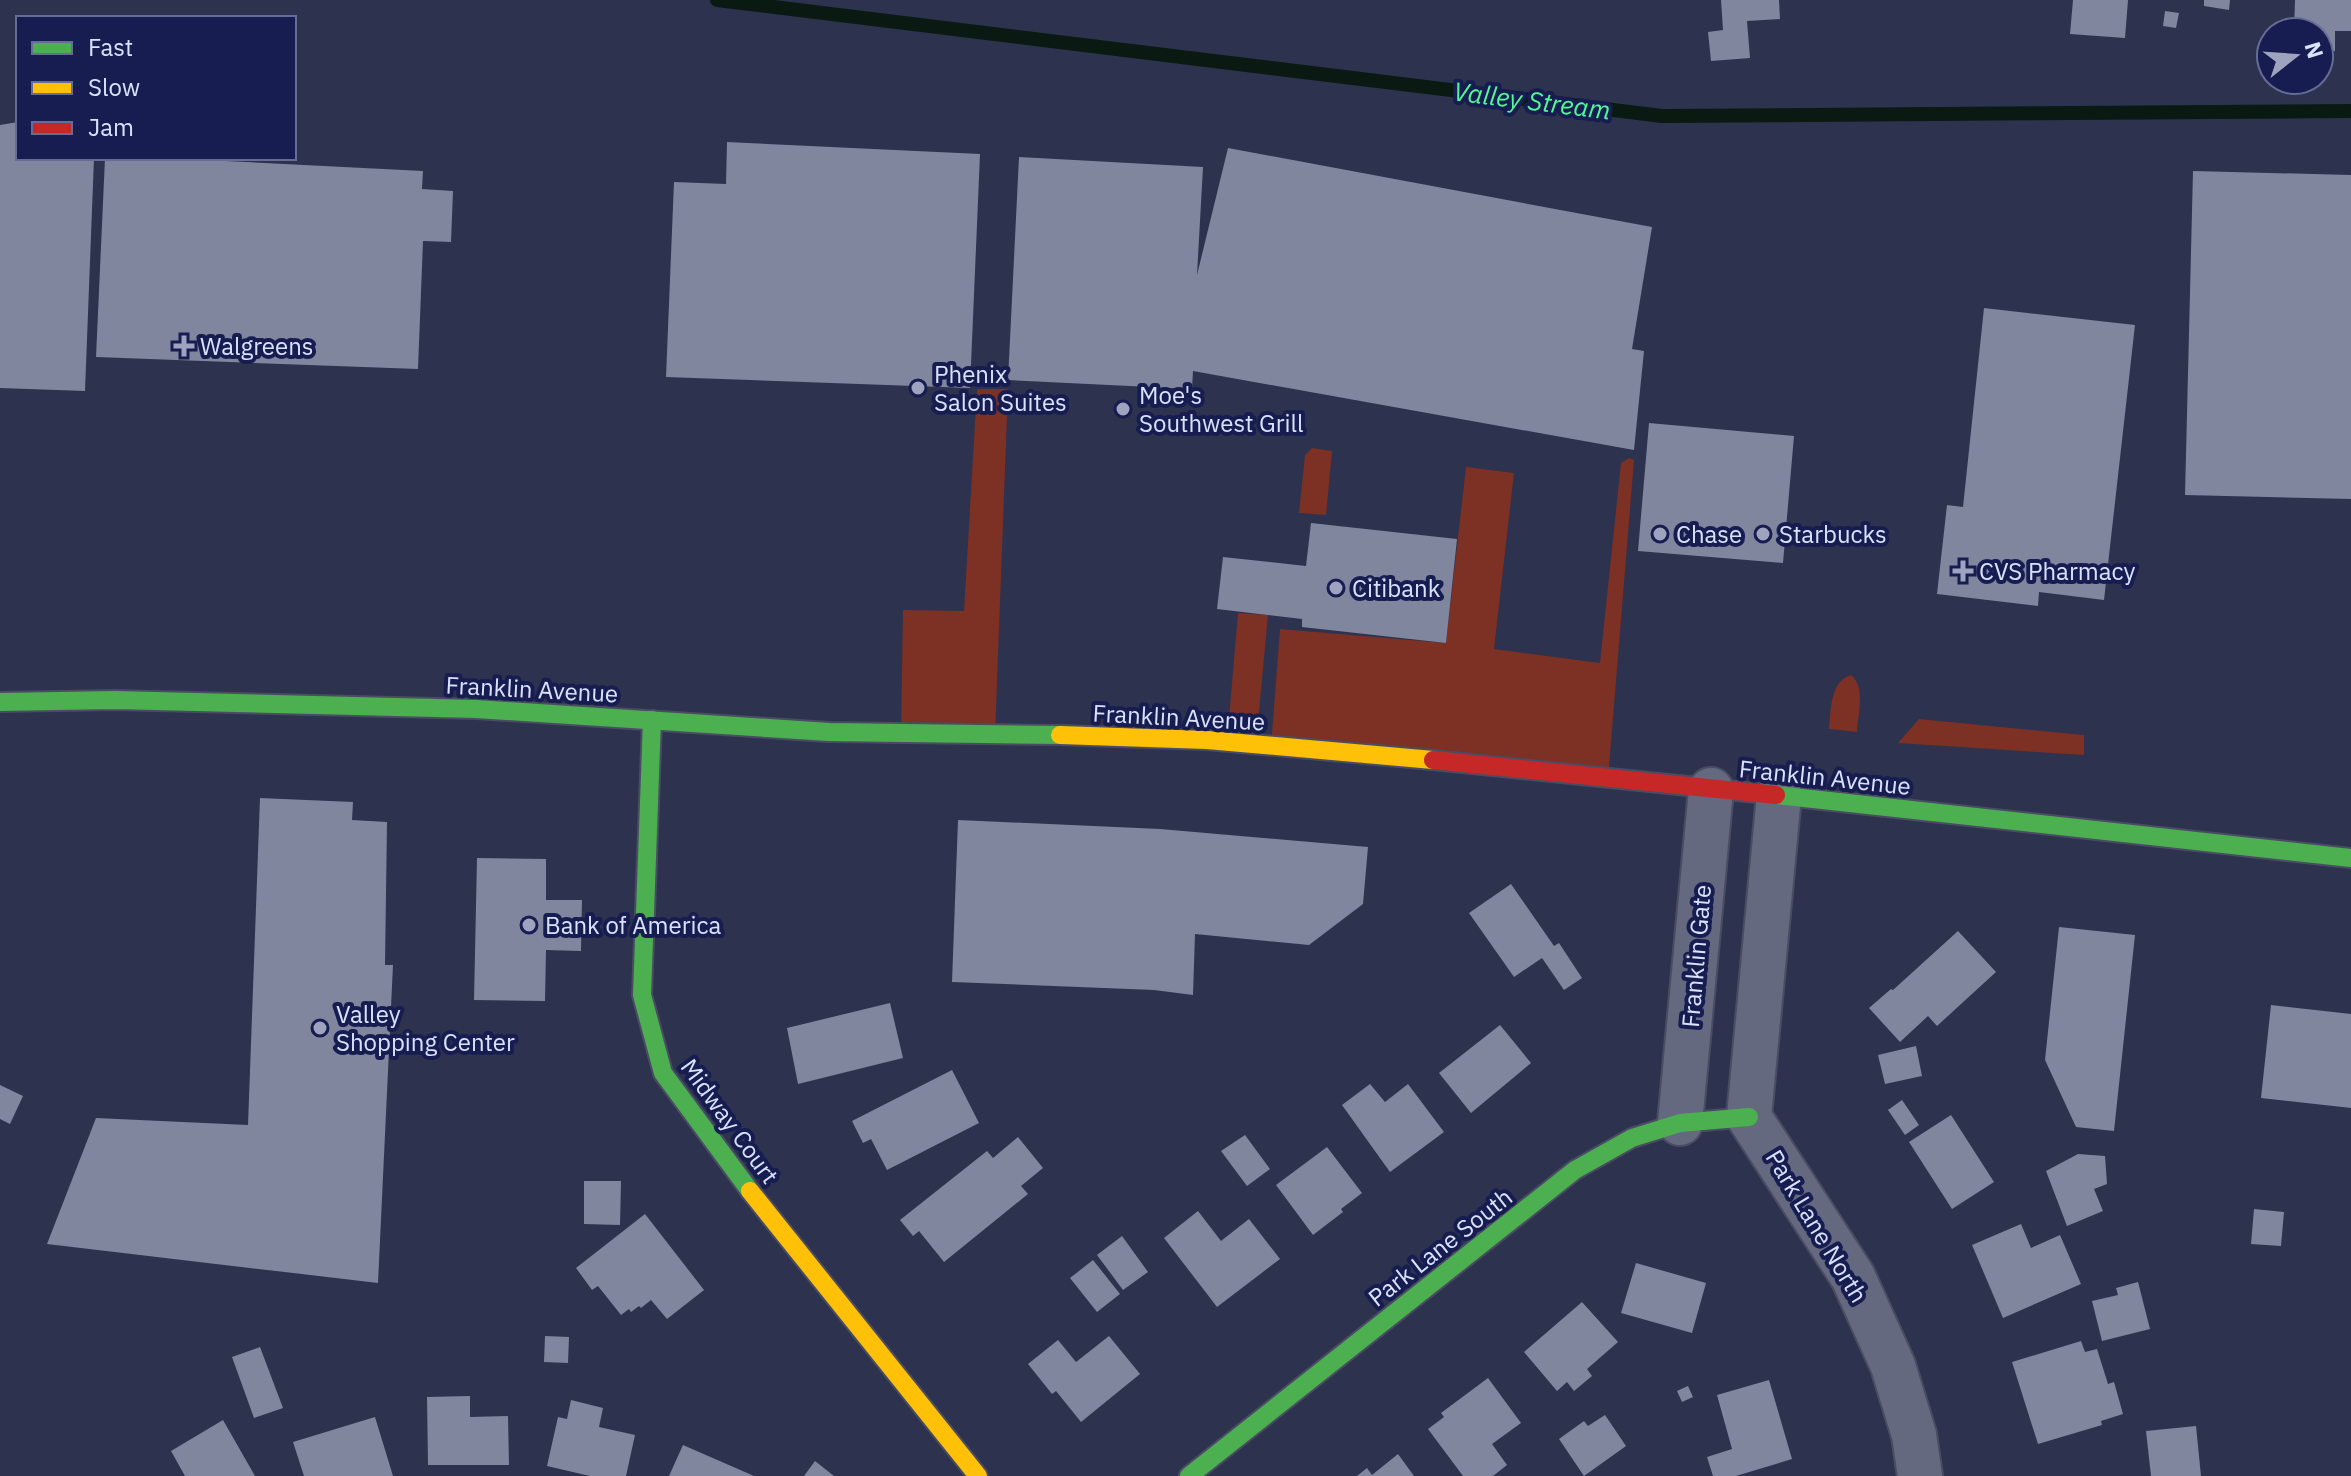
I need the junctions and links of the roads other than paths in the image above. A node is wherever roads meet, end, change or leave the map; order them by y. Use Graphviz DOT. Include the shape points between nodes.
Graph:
graph roads {
  1 [pos="0,702"];
  2 [pos="652,720"];
  3 [pos="1711,790"];
  4 [pos="1779,795"];
  5 [pos="2351,858"];
  6 [pos="1749,1117"];
  7 [pos="1680,1123"];
  8 [pos="978,1476"];
  9 [pos="1189,1476"];
  10 [pos="1920,1476"];
  1 -- 2 [label="main road, Franklin Avenue" via="476,709"];
  2 -- 3 [label="main road, Franklin Avenue" via="829,732 1207,740"];
  2 -- 8 [label="main road, Midway Court" via="642,995 663,1073 738,1176"];
  3 -- 4 [label="main road, Franklin Avenue"];
  3 -- 7 [label="street, Franklin Gate"];
  4 -- 5 [label="main road, Franklin Avenue"];
  4 -- 6 [label="street"];
  6 -- 7 [label="main road, Park Lane South"];
  6 -- 10 [label="street, Park Lane North" via="1853,1277 1893,1366"];
  7 -- 9 [label="main road, Park Lane South" via="1632,1138 1575,1170"];
}
